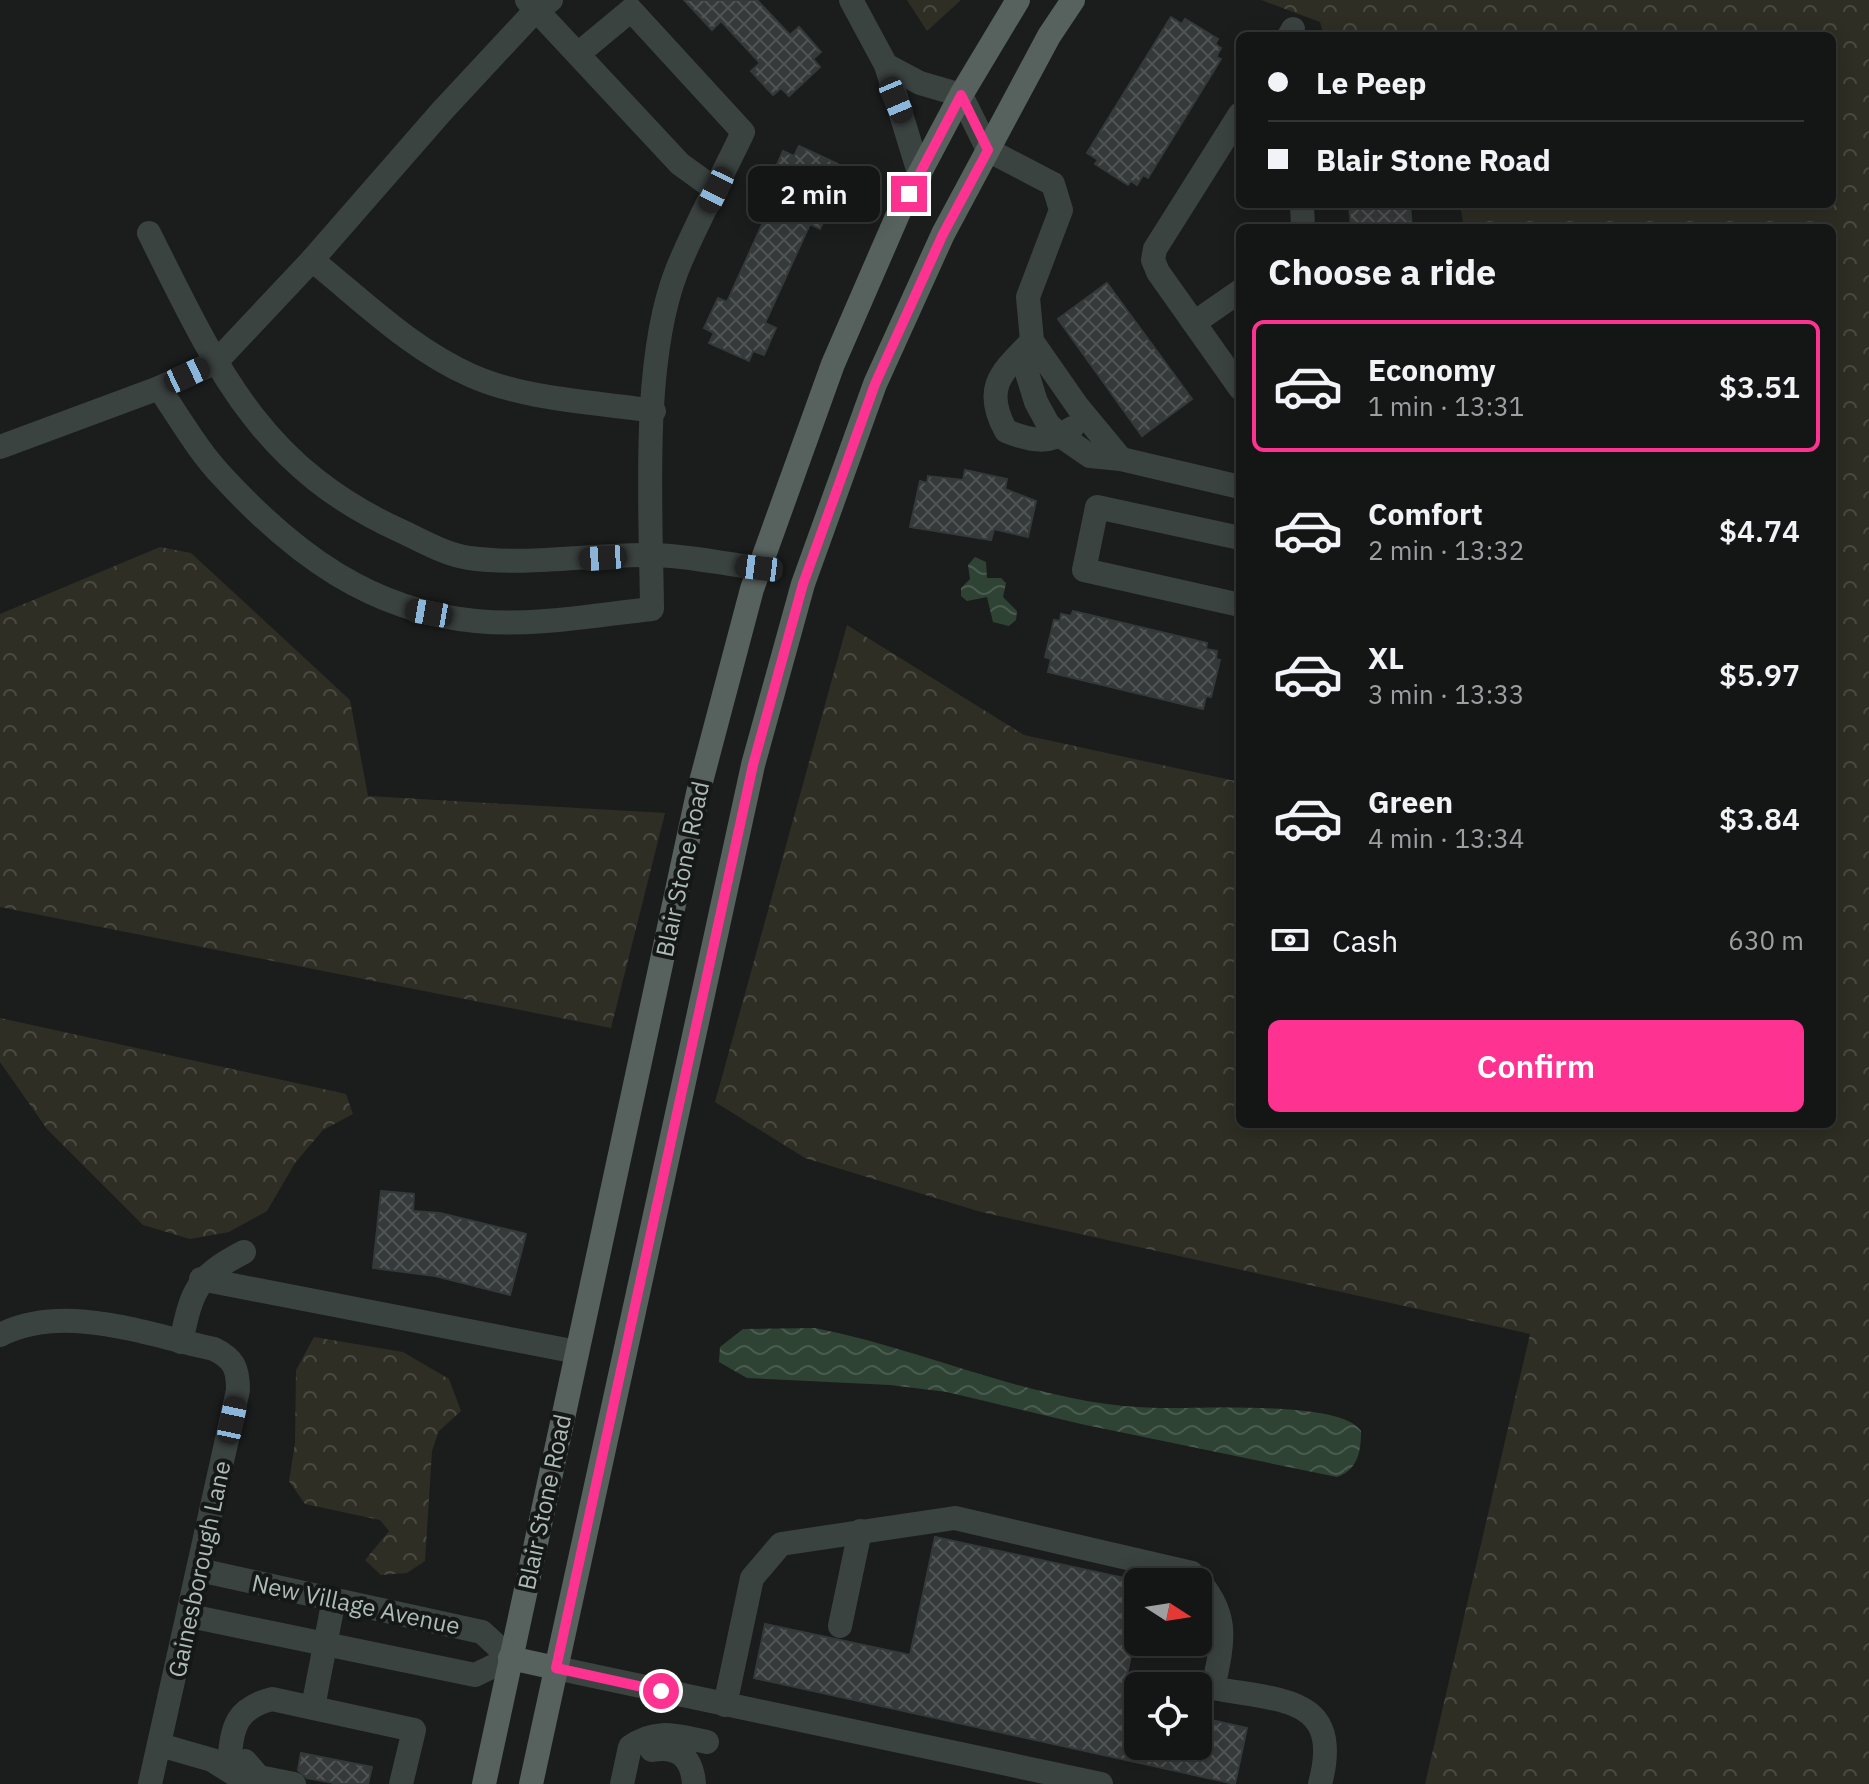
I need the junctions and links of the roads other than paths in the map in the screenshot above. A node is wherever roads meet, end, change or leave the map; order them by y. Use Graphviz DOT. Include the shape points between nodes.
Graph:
graph roads {
  1 [pos="851,0"];
  2 [pos="1018,0"];
  3 [pos="1073,0"];
  4 [pos="538,3"];
  5 [pos="578,54"];
  6 [pos="886,65"];
  7 [pos="961,95"];
  8 [pos="1236,120"];
  9 [pos="988,150"];
  10 [pos="920,176"];
  11 [pos="716,190"];
  12 [pos="149,233"];
  13 [pos="312,260"];
  14 [pos="1236,294"];
  15 [pos="1194,323"];
  16 [pos="1032,341"];
  17 [pos="216,362"];
  18 [pos="1236,382"];
  19 [pos="159,388"];
  20 [pos="654,411"];
  21 [pos="1086,416"];
  22 [pos="1061,436"];
  23 [pos="0,447"];
  24 [pos="1121,459"];
  25 [pos="1236,486"];
  26 [pos="1236,537"];
  27 [pos="651,555"];
  28 [pos="759,568"];
  29 [pos="1236,604"];
  30 [pos="244,1252"];
  31 [pos="201,1279"];
  32 [pos="0,1335"];
  33 [pos="181,1342"];
  34 [pos="577,1352"];
  35 [pos="860,1531"];
  36 [pos="199,1570"];
  37 [pos="334,1599"];
  38 [pos="190,1616"];
  39 [pos="840,1626"];
  40 [pos="325,1644"];
  41 [pos="510,1658"];
  42 [pos="556,1668"];
  43 [pos="720,1704"];
  44 [pos="313,1707"];
  45 [pos="231,1737"];
  46 [pos="707,1742"];
  47 [pos="160,1745"];
  48 [pos="150,1784"];
  49 [pos="250,1784"];
  50 [pos="294,1784"];
  51 [pos="401,1784"];
  52 [pos="484,1784"];
  53 [pos="531,1784"];
  54 [pos="622,1784"];
  55 [pos="633,1784"];
  56 [pos="696,1784"];
  57 [pos="1101,1784"];
  58 [pos="1320,1784"];
  1 -- 6 [label="street"];
  2 -- 7 [label="main road, Blair Stone Road"];
  3 -- 9 [label="main road, Blair Stone Road"];
  4 -- 5 [label="street"];
  4 -- 13 [label="street"];
  5 -- 11 [label="street" via="680,164"];
  5 -- 11 [label="street" via="631,10 743,132"];
  6 -- 7 [label="street" via="920,83"];
  6 -- 10 [label="street"];
  7 -- 9 [label="street"];
  7 -- 10 [label="main road, Blair Stone Road"];
  8 -- 15 [label="street" via="1155,249 1158,272"];
  9 -- 16 [label="street" via="1038,174 1058,194 1058,224 1028,297"];
  9 -- 42 [label="main road, Blair Stone Road" via="875,384 803,584 753,765"];
  10 -- 28 [label="main road, Blair Stone Road" via="833,364"];
  11 -- 20 [label="street" via="677,271 659,338"];
  12 -- 17 [label="street"];
  13 -- 17 [label="street"];
  13 -- 20 [label="street" via="440,361 475,378"];
  14 -- 15 [label="street"];
  15 -- 18 [label="street"];
  16 -- 21 [label="street"];
  16 -- 22 [label="street" via="1027,373 1048,424"];
  16 -- 22 [label="street" via="996,384 997,415 1006,431 1022,437 1044,442"];
  17 -- 19 [label="street"];
  17 -- 27 [label="street" via="269,440 311,478 362,514 428,544 465,558 500,560"];
  19 -- 23 [label="street"];
  19 -- 27 [label="street" via="221,476 287,539 353,587 405,608 477,622 652,609"];
  20 -- 27 [label="street"];
  21 -- 22 [label="street"];
  21 -- 24 [label="street"];
  22 -- 24 [label="street" via="1090,456"];
  24 -- 25 [label="street"];
  26 -- 29 [label="street" via="1097,507 1084,570"];
  27 -- 28 [label="street"];
  28 -- 34 [label="main road, Blair Stone Road" via="698,793"];
  30 -- 31 [label="street"];
  31 -- 33 [label="street" via="191,1296"];
  31 -- 34 [label="street"];
  32 -- 33 [label="street" via="46,1322 96,1323"];
  33 -- 36 [label="street, Gainesborough Lane" via="228,1356 238,1369 238,1390"];
  34 -- 41 [label="main road, Blair Stone Road"];
  35 -- 39 [label="street"];
  35 -- 43 [label="street" via="781,1544 765,1560 752,1578"];
  35 -- 58 [label="street" via="955,1518 1192,1573 1218,1607 1222,1641 1213,1688 1289,1702 1323,1725 1327,1741"];
  36 -- 37 [label="street, New Village Avenue"];
  36 -- 38 [label="street, Gainesborough Lane"];
  37 -- 40 [label="street"];
  37 -- 41 [label="street, New Village Avenue" via="482,1632"];
  38 -- 40 [label="street, New Village Avenue"];
  38 -- 47 [label="street, Gainesborough Lane"];
  40 -- 41 [label="street, New Village Avenue" via="475,1675"];
  40 -- 44 [label="street"];
  41 -- 42 [label="main road"];
  41 -- 52 [label="main road, Blair Stone Road"];
  42 -- 43 [label="street"];
  42 -- 53 [label="main road, Blair Stone Road"];
  43 -- 46 [label="street"];
  43 -- 57 [label="street"];
  44 -- 45 [label="street" via="272,1699 253,1704 239,1717"];
  44 -- 50 [label="street" via="269,1710 255,1716 249,1728 243,1757 249,1769 259,1777"];
  44 -- 51 [label="street" via="414,1730"];
  45 -- 47 [label="street" via="203,1747"];
  45 -- 49 [label="street" via="229,1761"];
  46 -- 54 [label="street" via="659,1733 644,1737 630,1747"];
  46 -- 56 [label="street"];
  47 -- 48 [label="street, Gainesborough Lane"];
  47 -- 49 [label="street" via="212,1760"];
  55 -- 56 [label="street" via="641,1758 660,1749 687,1757"];
}
